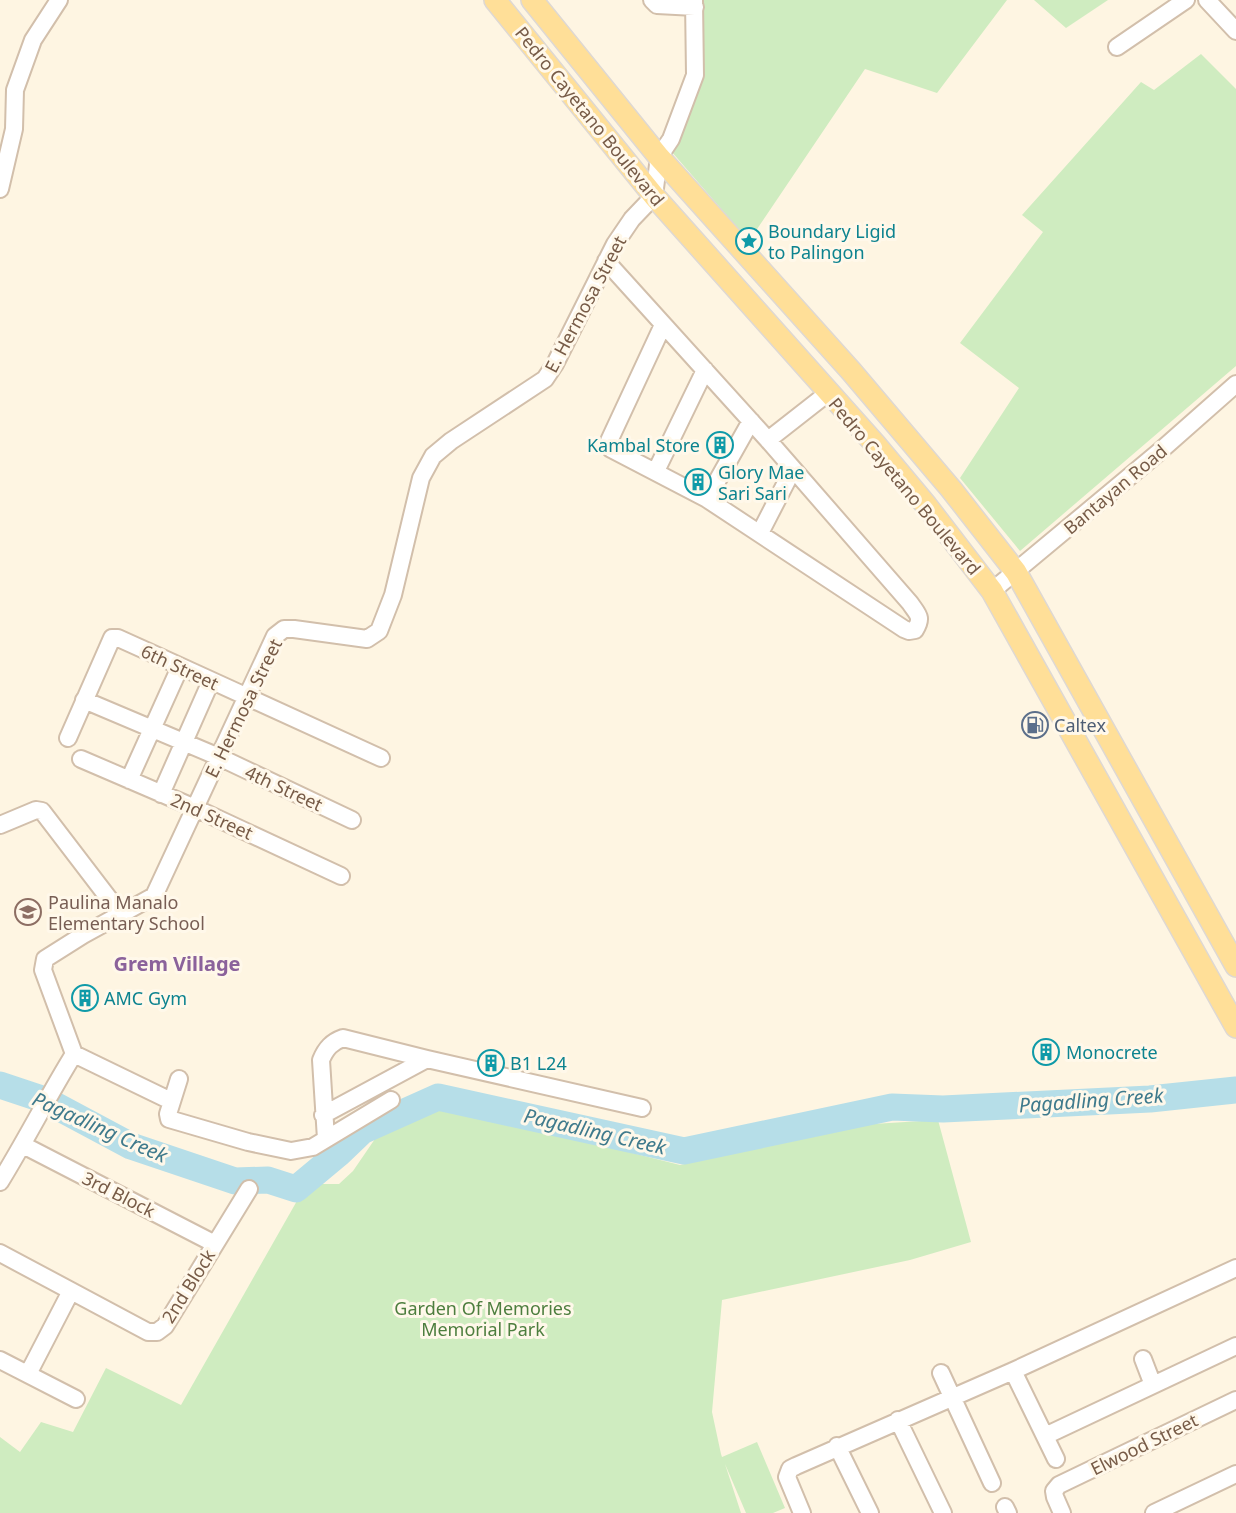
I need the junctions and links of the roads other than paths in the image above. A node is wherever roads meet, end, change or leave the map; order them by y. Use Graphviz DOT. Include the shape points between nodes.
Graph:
graph roads {
  1 [pos="59,0"];
  2 [pos="495,0"];
  3 [pos="532,0"];
  4 [pos="652,0"];
  5 [pos="1186,0"];
  6 [pos="1207,0"];
  7 [pos="694,3"];
  8 [pos="1236,31"];
  9 [pos="1117,47"];
  10 [pos="659,157"];
  11 [pos="0,189"];
  12 [pos="654,196"];
  13 [pos="606,261"];
  14 [pos="663,325"];
  15 [pos="705,370"];
  16 [pos="1236,384"];
  17 [pos="828,393"];
  18 [pos="751,421"];
  19 [pos="768,440"];
  20 [pos="793,469"];
  21 [pos="656,471"];
  22 [pos="706,499"];
  23 [pos="760,533"];
  24 [pos="1016,572"];
  25 [pos="992,591"];
  26 [pos="180,667"];
  27 [pos="211,681"];
  28 [pos="247,697"];
  29 [pos="84,700"];
  30 [pos="152,729"];
  31 [pos="68,738"];
  32 [pos="184,743"];
  33 [pos="219,757"];
  34 [pos="381,758"];
  35 [pos="81,759"];
  36 [pos="129,780"];
  37 [pos="161,794"];
  38 [pos="195,808"];
  39 [pos="352,820"];
  40 [pos="0,825"];
  41 [pos="341,876"];
  42 [pos="120,913"];
  43 [pos="1236,966"];
  44 [pos="1236,1027"];
  45 [pos="74,1054"];
  46 [pos="428,1059"];
  47 [pos="178,1079"];
  48 [pos="391,1100"];
  49 [pos="171,1101"];
  50 [pos="642,1108"];
  51 [pos="323,1115"];
  52 [pos="326,1140"];
  53 [pos="23,1145"];
  54 [pos="0,1182"];
  55 [pos="249,1189"];
  56 [pos="215,1244"];
  57 [pos="0,1253"];
  58 [pos="1236,1269"];
  59 [pos="71,1291"];
  60 [pos="1236,1346"];
  61 [pos="1143,1359"];
  62 [pos="0,1360"];
  63 [pos="1013,1371"];
  64 [pos="941,1373"];
  65 [pos="28,1374"];
  66 [pos="1154,1385"];
  67 [pos="952,1396"];
  68 [pos="76,1399"];
  69 [pos="1236,1400"];
  70 [pos="897,1420"];
  71 [pos="1045,1437"];
  72 [pos="837,1446"];
  73 [pos="1056,1459"];
  74 [pos="1236,1474"];
  75 [pos="992,1483"];
  76 [pos="802,1513"];
  77 [pos="870,1513"];
  78 [pos="943,1513"];
  79 [pos="1062,1513"];
  80 [pos="1154,1513"];
  1 -- 11 [label="street" via="33,40 15,90 14,129"];
  2 -- 12 [label="main road, Pedro Cayetano Boulevard"];
  3 -- 10 [label="main road, Pedro Cayetano Boulevard"];
  4 -- 7 [label="street" via="657,5"];
  5 -- 9 [label="street"];
  6 -- 8 [label="street"];
  7 -- 10 [label="street" via="695,75 671,138"];
  10 -- 12 [label="street"];
  10 -- 24 [label="main road, Pedro Cayetano Boulevard" via="851,371"];
  12 -- 13 [label="street, E. Hermosa Street" via="632,219"];
  12 -- 17 [label="main road, Pedro Cayetano Boulevard"];
  13 -- 14 [label="street"];
  13 -- 28 [label="street, E. Hermosa Street" via="545,379 433,456 421,478 393,595 379,631 368,639 284,629 275,636"];
  14 -- 15 [label="street"];
  14 -- 21 [label="street" via="609,445"];
  15 -- 18 [label="street"];
  15 -- 21 [label="street"];
  16 -- 24 [label="street, Bantayan Road"];
  17 -- 19 [label="street"];
  17 -- 25 [label="main road, Pedro Cayetano Boulevard" via="926,505"];
  18 -- 19 [label="street"];
  18 -- 22 [label="street"];
  19 -- 20 [label="street"];
  20 -- 23 [label="street"];
  20 -- 23 [label="street" via="910,603 920,622 915,630 904,629"];
  21 -- 22 [label="street"];
  22 -- 23 [label="street"];
  24 -- 25 [label="street, Bantayan Road"];
  24 -- 43 [label="main road, Pedro Cayetano Boulevard"];
  25 -- 44 [label="main road, Pedro Cayetano Boulevard"];
  26 -- 27 [label="street, 6th Street"];
  26 -- 29 [label="street, 6th Street" via="112,638"];
  26 -- 30 [label="street"];
  27 -- 28 [label="street, 6th Street"];
  27 -- 32 [label="street"];
  28 -- 33 [label="street, E. Hermosa Street"];
  28 -- 34 [label="street, 6th Street"];
  29 -- 30 [label="street, 4th Street"];
  29 -- 31 [label="street, 6th Street"];
  30 -- 32 [label="street, 4th Street"];
  30 -- 36 [label="street"];
  32 -- 33 [label="street, 4th Street"];
  32 -- 37 [label="street"];
  33 -- 38 [label="street, E. Hermosa Street"];
  33 -- 39 [label="street, 4th Street"];
  35 -- 36 [label="street, 2nd Street"];
  36 -- 37 [label="street, 2nd Street"];
  37 -- 38 [label="street, 2nd Street"];
  38 -- 41 [label="street, 2nd Street"];
  38 -- 42 [label="street, E. Hermosa Street" via="154,896"];
  40 -- 42 [label="street" via="42,811"];
  42 -- 45 [label="street, E. Hermosa Street" via="45,959 43,970"];
  45 -- 49 [label="street"];
  45 -- 53 [label="street"];
  46 -- 50 [label="street"];
  46 -- 51 [label="street"];
  46 -- 51 [label="street" via="344,1038 334,1041 321,1060"];
  47 -- 49 [label="street"];
  48 -- 52 [label="street"];
  49 -- 52 [label="street" via="169,1119 248,1142 291,1151"];
  51 -- 52 [label="street"];
  53 -- 54 [label="street"];
  53 -- 56 [label="street, 3rd Block"];
  55 -- 56 [label="street, 2nd Block"];
  56 -- 59 [label="street, 2nd Block" via="165,1326 157,1332 148,1332"];
  57 -- 59 [label="street, 2nd Block"];
  58 -- 63 [label="street"];
  59 -- 65 [label="street"];
  60 -- 66 [label="street"];
  61 -- 66 [label="street"];
  62 -- 65 [label="street"];
  63 -- 67 [label="street"];
  63 -- 71 [label="street"];
  64 -- 67 [label="street"];
  65 -- 68 [label="street"];
  66 -- 71 [label="street"];
  67 -- 70 [label="street"];
  67 -- 75 [label="street"];
  69 -- 79 [label="street, Elwood Street" via="1059,1485 1054,1497"];
  70 -- 72 [label="street"];
  70 -- 78 [label="street"];
  71 -- 73 [label="street"];
  72 -- 76 [label="street" via="790,1469 787,1478"];
  72 -- 77 [label="street"];
  74 -- 80 [label="street"];
}
